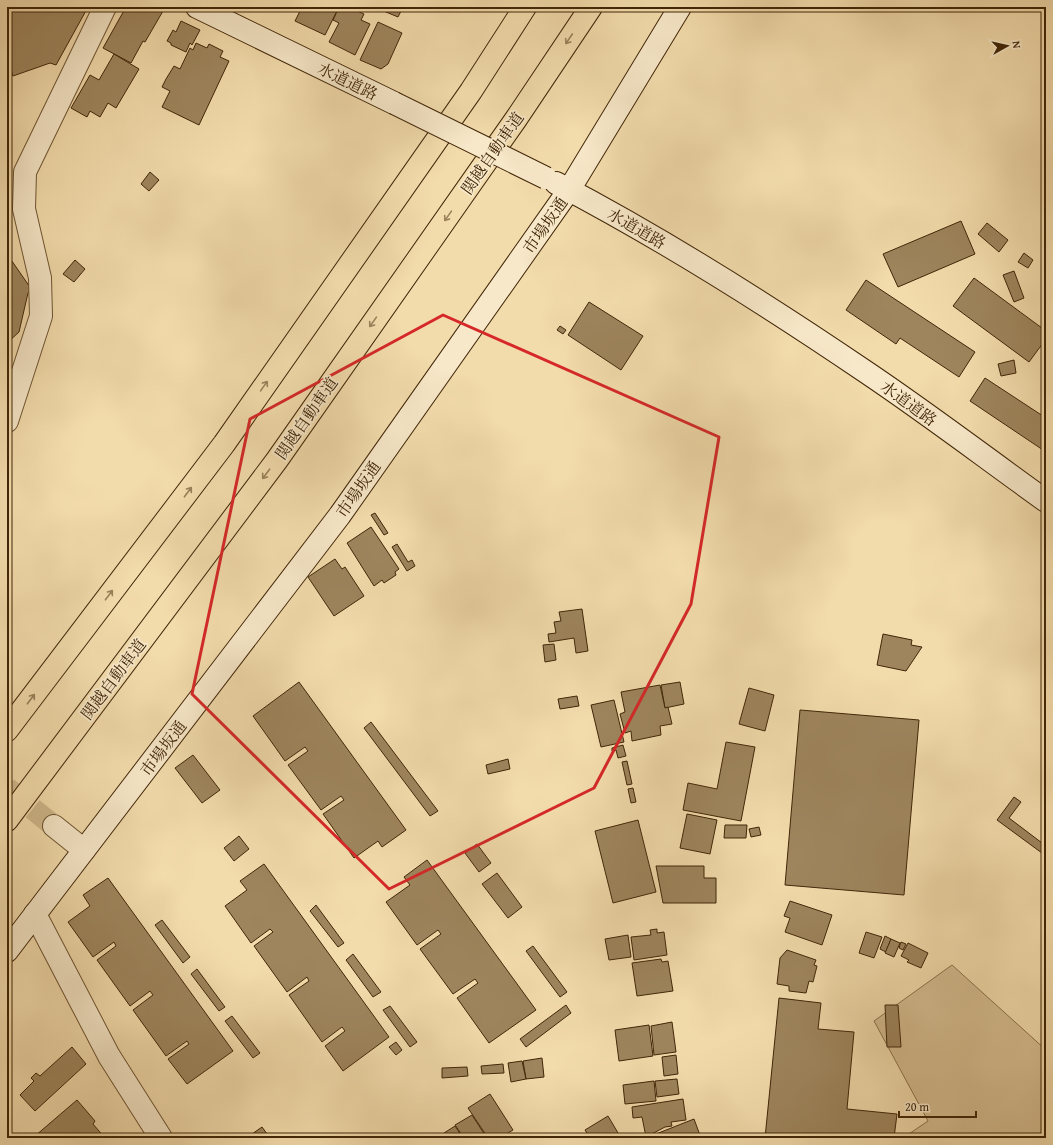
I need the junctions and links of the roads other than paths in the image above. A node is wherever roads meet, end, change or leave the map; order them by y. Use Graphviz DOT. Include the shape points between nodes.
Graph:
graph roads {
  1 [pos="105,7"];
  2 [pos="197,7"];
  3 [pos="525,7"];
  4 [pos="591,7"];
  5 [pos="680,7"];
  6 [pos="569,190"];
  7 [pos="7,421"];
  8 [pos="1046,501"];
  9 [pos="7,730"];
  10 [pos="7,820"];
  11 [pos="54,826"];
  12 [pos="84,850"];
  13 [pos="35,914"];
  14 [pos="7,951"];
  15 [pos="161,1138"];
  1 -- 7 [label="street" via="25,172 24,209 40,278 41,316"];
  2 -- 6 [label="street, 水道道路, bridge"];
  9 -- 3 [label="highway, one-way" via="224,444 467,97"];
  4 -- 10 [label="highway, 関越自動車道, one-way" via="516,119 277,460"];
  5 -- 6 [label="street, 市場坂通"];
  6 -- 8 [label="street, 水道道路" via="700,264 867,372"];
  6 -- 12 [label="street, 市場坂通" via="340,515"];
  11 -- 12 [label="street"];
  12 -- 13 [label="street, 市場坂通"];
  13 -- 14 [label="street, 市場坂通"];
  13 -- 15 [label="street" via="110,1056"];
}
